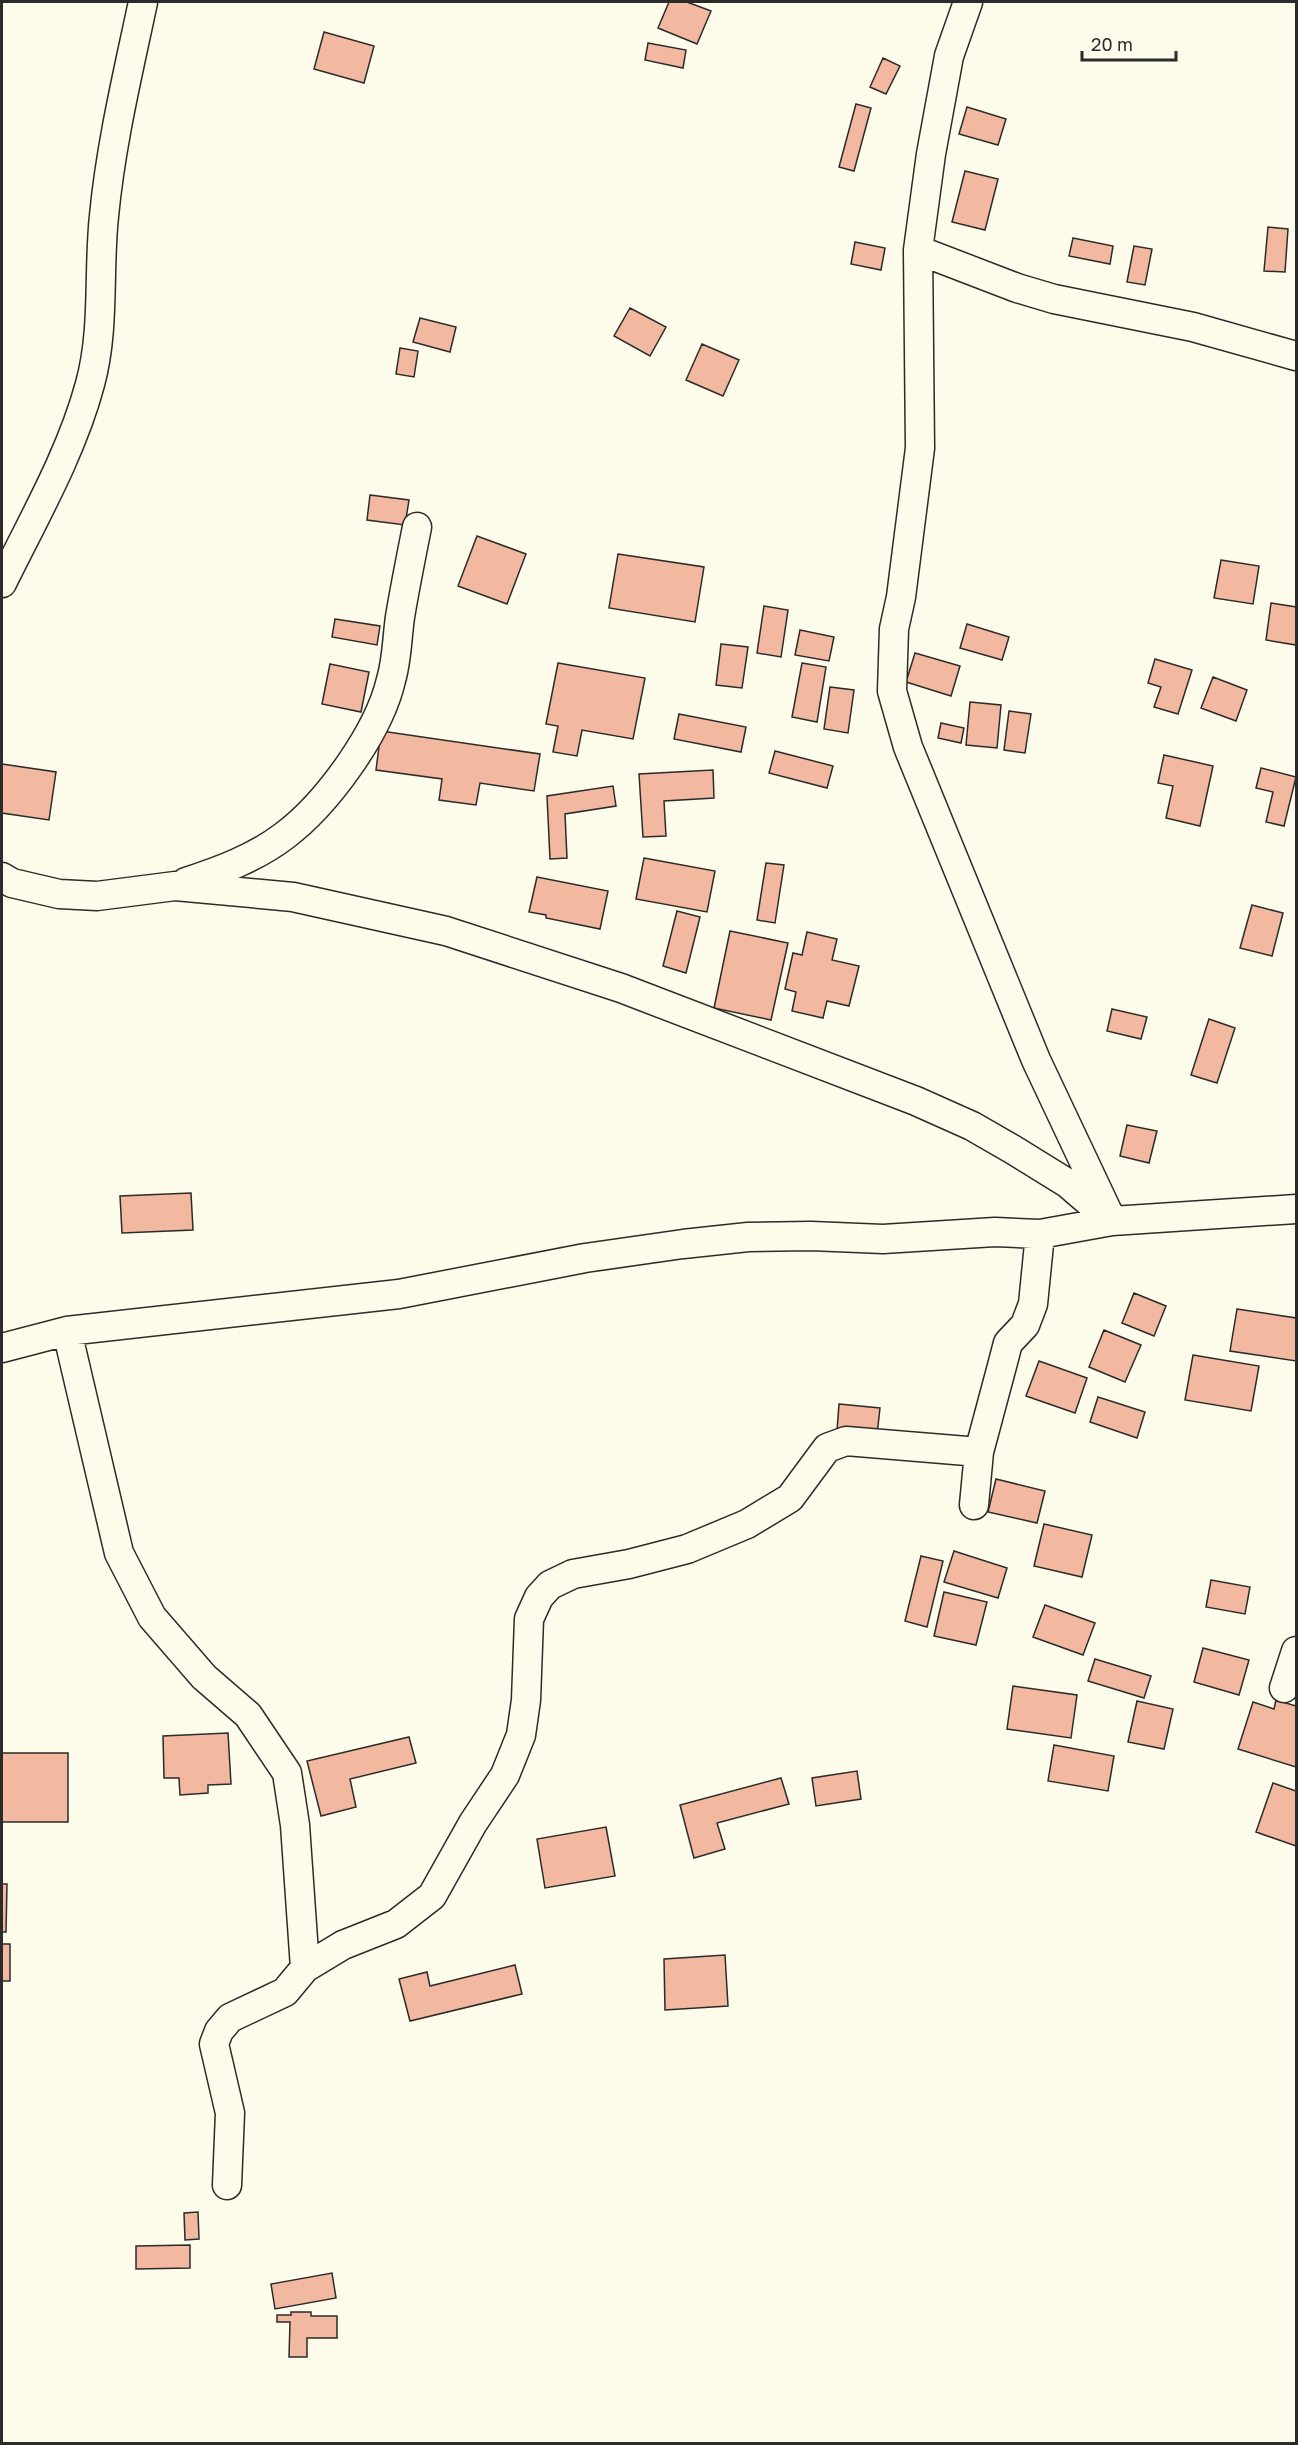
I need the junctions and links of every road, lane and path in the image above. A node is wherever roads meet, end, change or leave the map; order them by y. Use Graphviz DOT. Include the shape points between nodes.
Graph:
graph roads {
  1 [pos="143,2"];
  2 [pos="968,2"];
  3 [pos="918,250"];
  4 [pos="1296,356"];
  5 [pos="417,527"];
  6 [pos="2,583"];
  7 [pos="2,877"];
  8 [pos="175,886"];
  9 [pos="1296,1209"];
  10 [pos="1112,1221"];
  11 [pos="1040,1234"];
  12 [pos="68,1331"];
  13 [pos="2,1347"];
  14 [pos="979,1452"];
  15 [pos="974,1505"];
  16 [pos="1296,1651"];
  17 [pos="1284,1688"];
  18 [pos="305,1968"];
  19 [pos="227,2185"];
  1 -- 6 [label="street" via="118,118 104,214 91,383 62,458"];
  2 -- 3 [label="street" via="949,56"];
  3 -- 4 [label="street" via="1054,299 1193,327"];
  3 -- 10 [label="street" via="920,448 894,629 892,691 908,747 1036,1060"];
  5 -- 8 [label="street" via="392,680 363,744 320,799 285,835 242,861"];
  7 -- 8 [label="street" via="59,894 98,896"];
  8 -- 10 [label="street" via="293,897 362,911 446,931 621,988 972,1126 1067,1184"];
  9 -- 10 [label="street"];
  10 -- 11 [label="street"];
  11 -- 12 [label="street" via="995,1232 884,1239 748,1237 585,1258 399,1294"];
  11 -- 14 [label="street" via="1033,1304 1025,1324 1008,1343"];
  12 -- 13 [label="street"];
  12 -- 18 [label="street" via="119,1553 152,1617 204,1677 248,1715 287,1773 295,1826"];
  14 -- 15 [label="street"];
  14 -- 18 [label="street" via="846,1441 827,1448 790,1498 747,1524 687,1549 573,1574 550,1585 539,1597 529,1619 526,1700 520,1735 505,1775 432,1896 396,1924 344,1945"];
  16 -- 17 [label="street"];
  18 -- 19 [label="street" via="285,1992 230,2018 214,2044 230,2113"];
}
